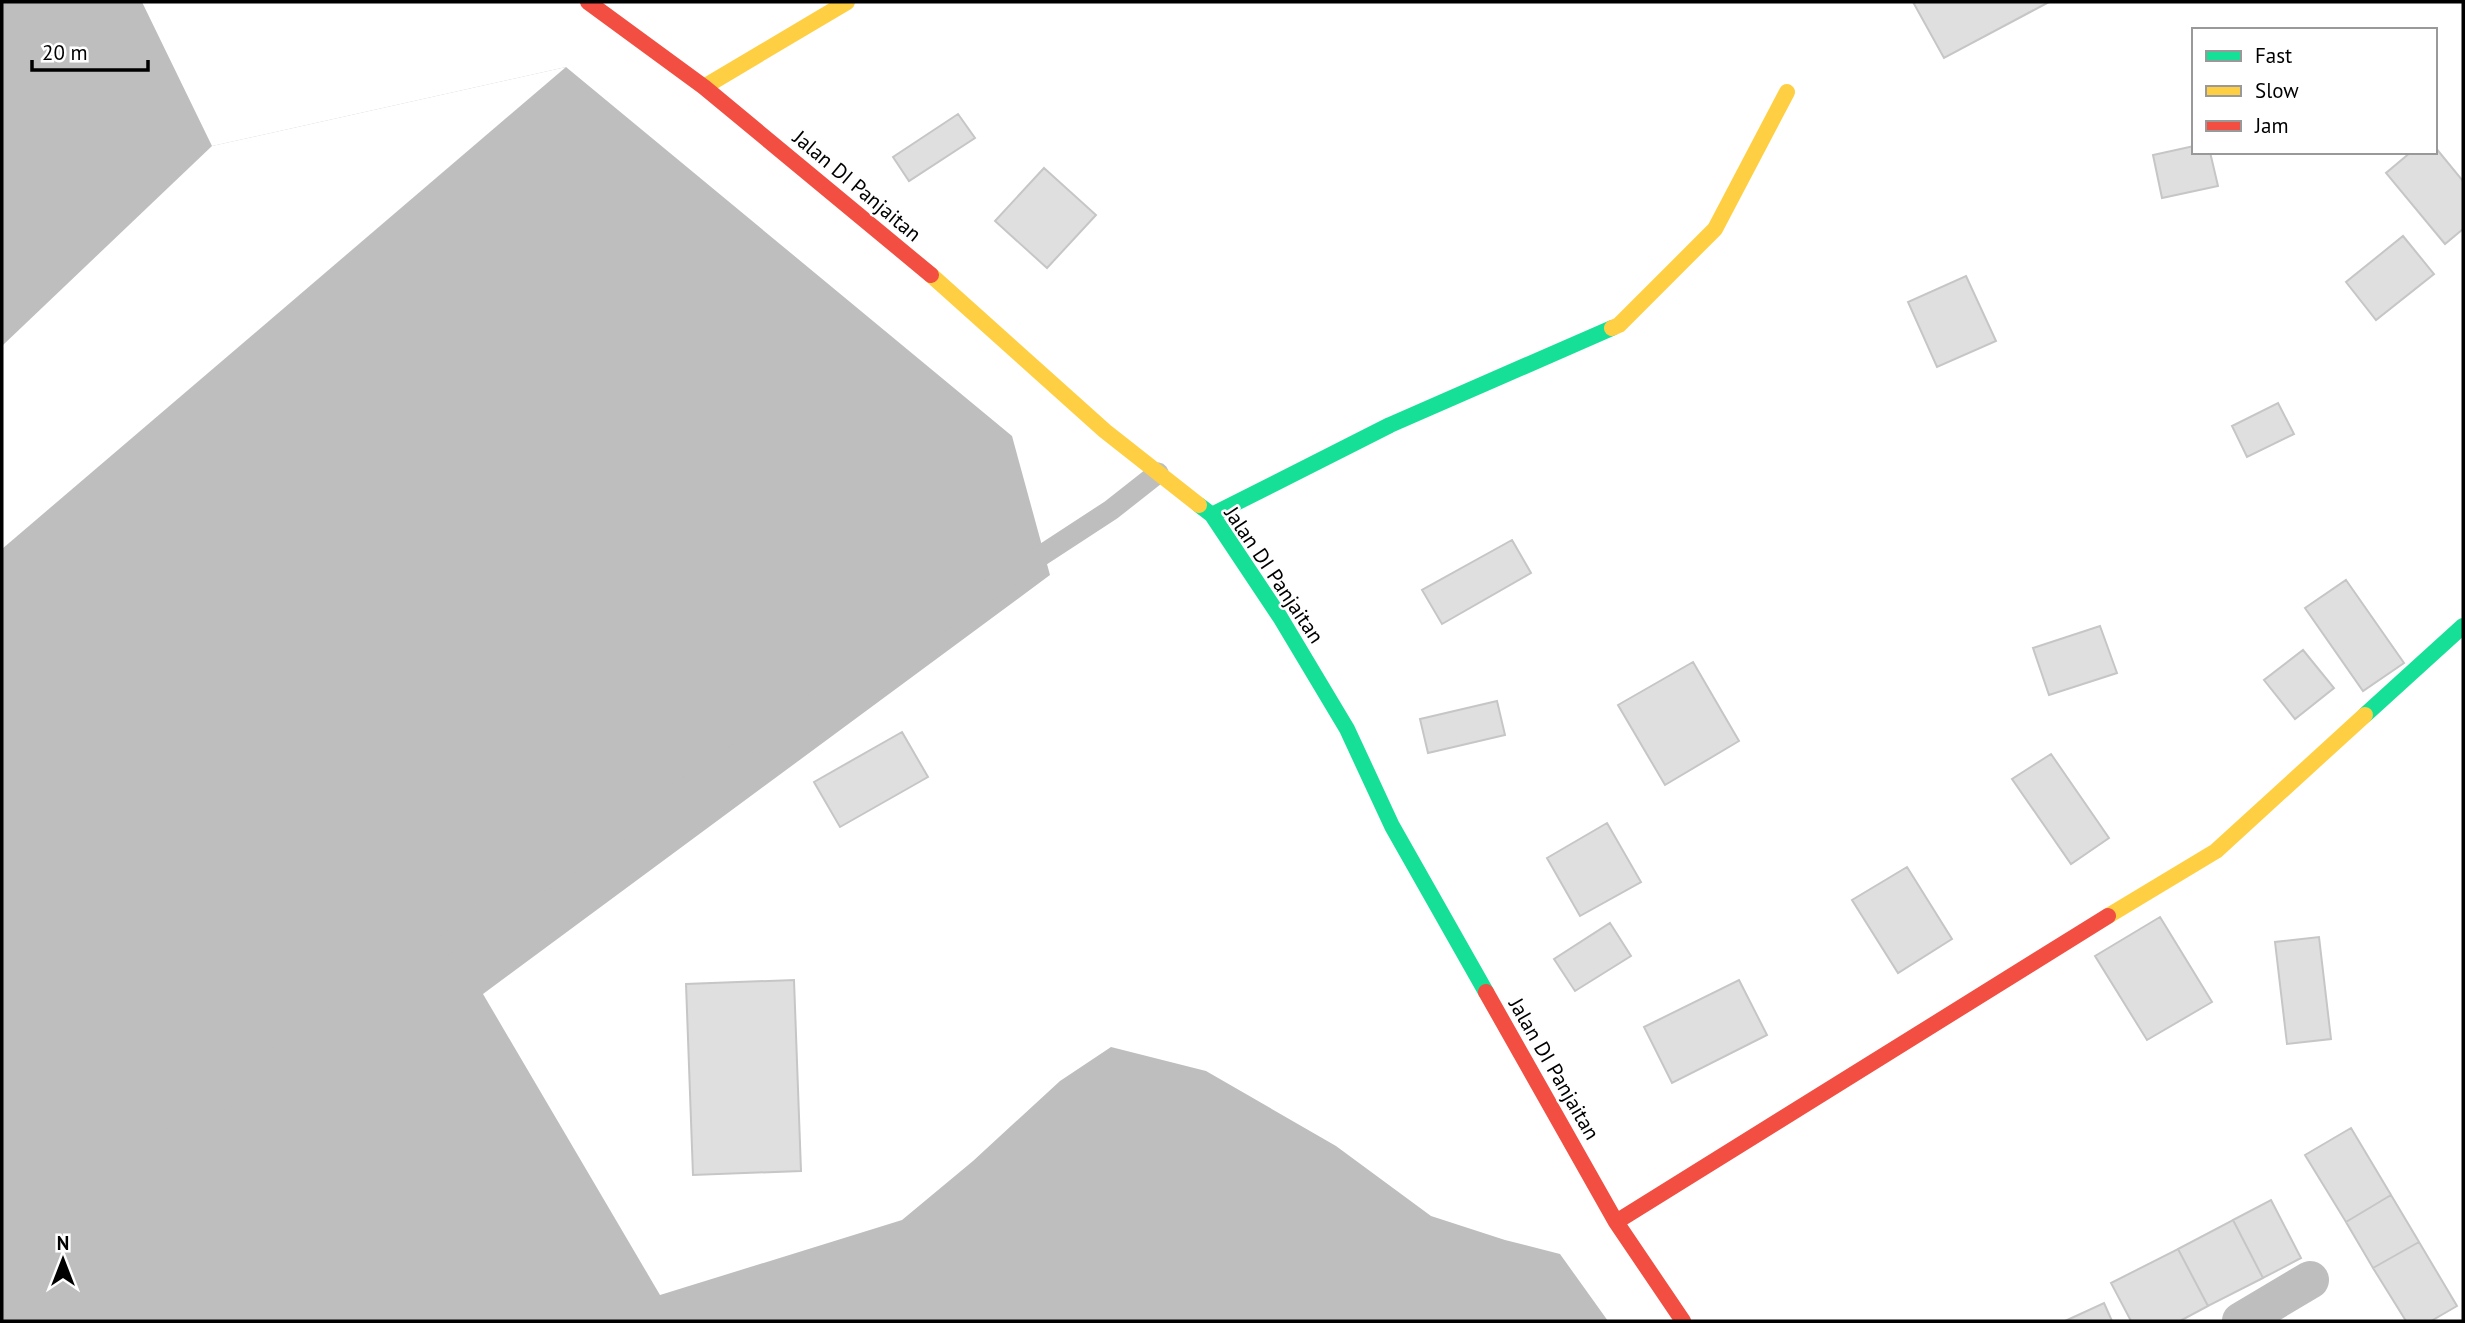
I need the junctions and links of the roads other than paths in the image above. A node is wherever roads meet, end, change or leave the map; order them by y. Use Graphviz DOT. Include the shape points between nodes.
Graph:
graph roads {
  1 [pos="588,2"];
  2 [pos="847,2"];
  3 [pos="704,87"];
  4 [pos="1787,92"];
  5 [pos="1158,474"];
  6 [pos="1212,515"];
  7 [pos="2463,626"];
  8 [pos="1616,1222"];
  9 [pos="2,1264"];
  10 [pos="2310,1280"];
  11 [pos="1683,1321"];
  12 [pos="2241,1321"];
  1 -- 3 [label="street, Jalan DI Panjaitan"];
  2 -- 3 [label="street"];
  3 -- 5 [label="street, Jalan DI Panjaitan" via="930,274"];
  4 -- 6 [label="street" via="1715,229 1619,325 1390,425"];
  5 -- 6 [label="street, Jalan DI Panjaitan"];
  5 -- 9 [label="lane" via="1099,518 328,1021"];
  6 -- 8 [label="street, Jalan DI Panjaitan" via="1347,729 1392,826"];
  7 -- 8 [label="street" via="2216,851"];
  8 -- 11 [label="street, Jalan DI Panjaitan"];
  10 -- 12 [label="street"];
}
